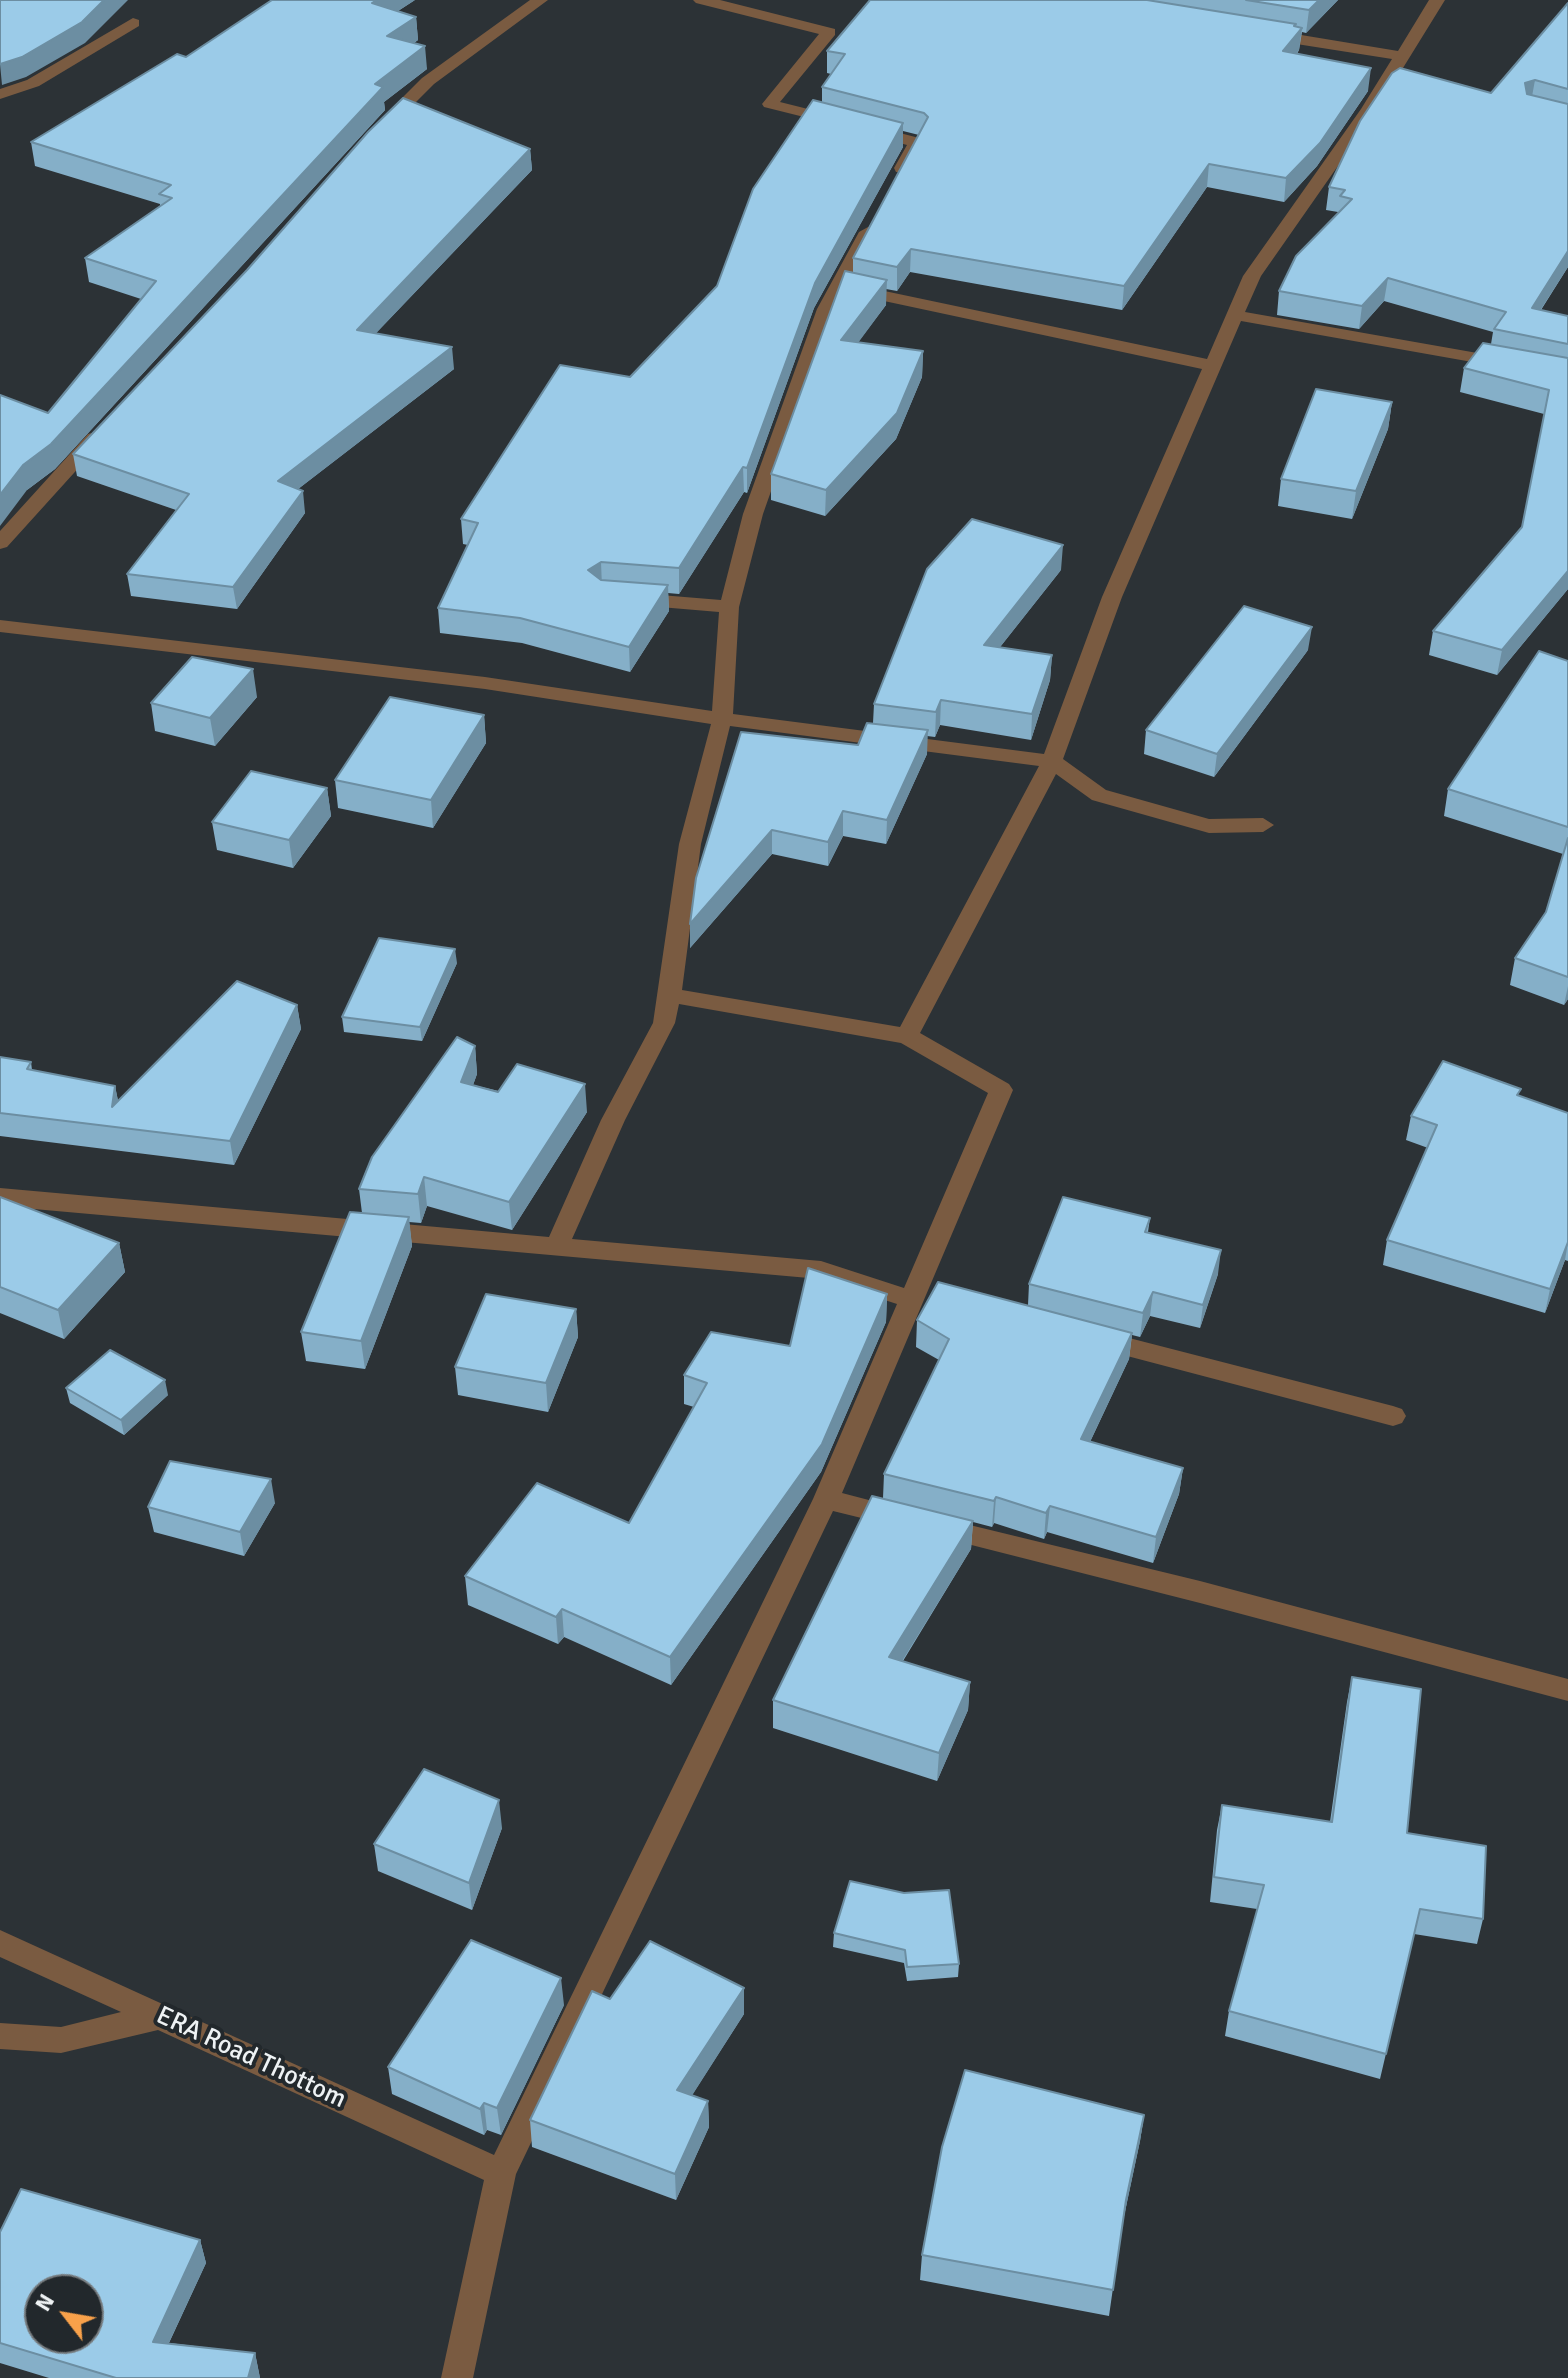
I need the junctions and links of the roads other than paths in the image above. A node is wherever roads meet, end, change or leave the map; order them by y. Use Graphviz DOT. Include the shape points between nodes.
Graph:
graph roads {
  1 [pos="540,0"];
  2 [pos="701,0"];
  3 [pos="1437,0"];
  4 [pos="133,23"];
  5 [pos="1249,32"];
  6 [pos="1402,56"];
  7 [pos="0,94"];
  8 [pos="373,136"];
  9 [pos="838,287"];
  10 [pos="1235,315"];
  11 [pos="1212,366"];
  12 [pos="1568,374"];
  13 [pos="110,422"];
  14 [pos="0,543"];
  15 [pos="618,597"];
  16 [pos="729,607"];
  17 [pos="0,626"];
  18 [pos="722,719"];
  19 [pos="1052,761"];
  20 [pos="1263,825"];
  21 [pos="670,995"];
  22 [pos="907,1036"];
  23 [pos="0,1197"];
  24 [pos="556,1248"];
  25 [pos="912,1295"];
  26 [pos="945,1299"];
  27 [pos="1084,1335"];
  28 [pos="1393,1416"];
  29 [pos="826,1499"];
  30 [pos="1568,1690"];
  31 [pos="0,1943"];
  32 [pos="161,2016"];
  33 [pos="0,2036"];
  34 [pos="501,2173"];
  35 [pos="457,2378"];
  1 -- 8 [label="street" via="428,81"];
  2 -- 9 [label="street" via="829,32 770,104 917,142"];
  3 -- 6 [label="street"];
  4 -- 7 [label="street" via="33,83"];
  5 -- 6 [label="street"];
  6 -- 10 [label="street" via="1252,276"];
  9 -- 11 [label="street"];
  9 -- 16 [label="street" via="753,514"];
  10 -- 11 [label="street"];
  10 -- 12 [label="street"];
  11 -- 19 [label="street" via="1112,597"];
  13 -- 14 [label="street"];
  15 -- 16 [label="street"];
  16 -- 18 [label="street"];
  17 -- 18 [label="street" via="485,683"];
  18 -- 19 [label="street"];
  18 -- 21 [label="street" via="690,844"];
  19 -- 20 [label="street" via="1099,795 1209,826"];
  19 -- 22 [label="street"];
  21 -- 22 [label="street"];
  21 -- 24 [label="street" via="664,1023 613,1120"];
  22 -- 25 [label="street" via="1001,1090"];
  23 -- 24 [label="street"];
  24 -- 25 [label="street" via="821,1270"];
  25 -- 26 [label="street"];
  25 -- 29 [label="street"];
  27 -- 28 [label="street"];
  29 -- 30 [label="street"];
  29 -- 34 [label="street"];
  31 -- 32 [label="street, ERA Road Thottom"];
  32 -- 33 [label="street" via="61,2040"];
  32 -- 34 [label="street, ERA Road Thottom"];
  34 -- 35 [label="street"];
}
